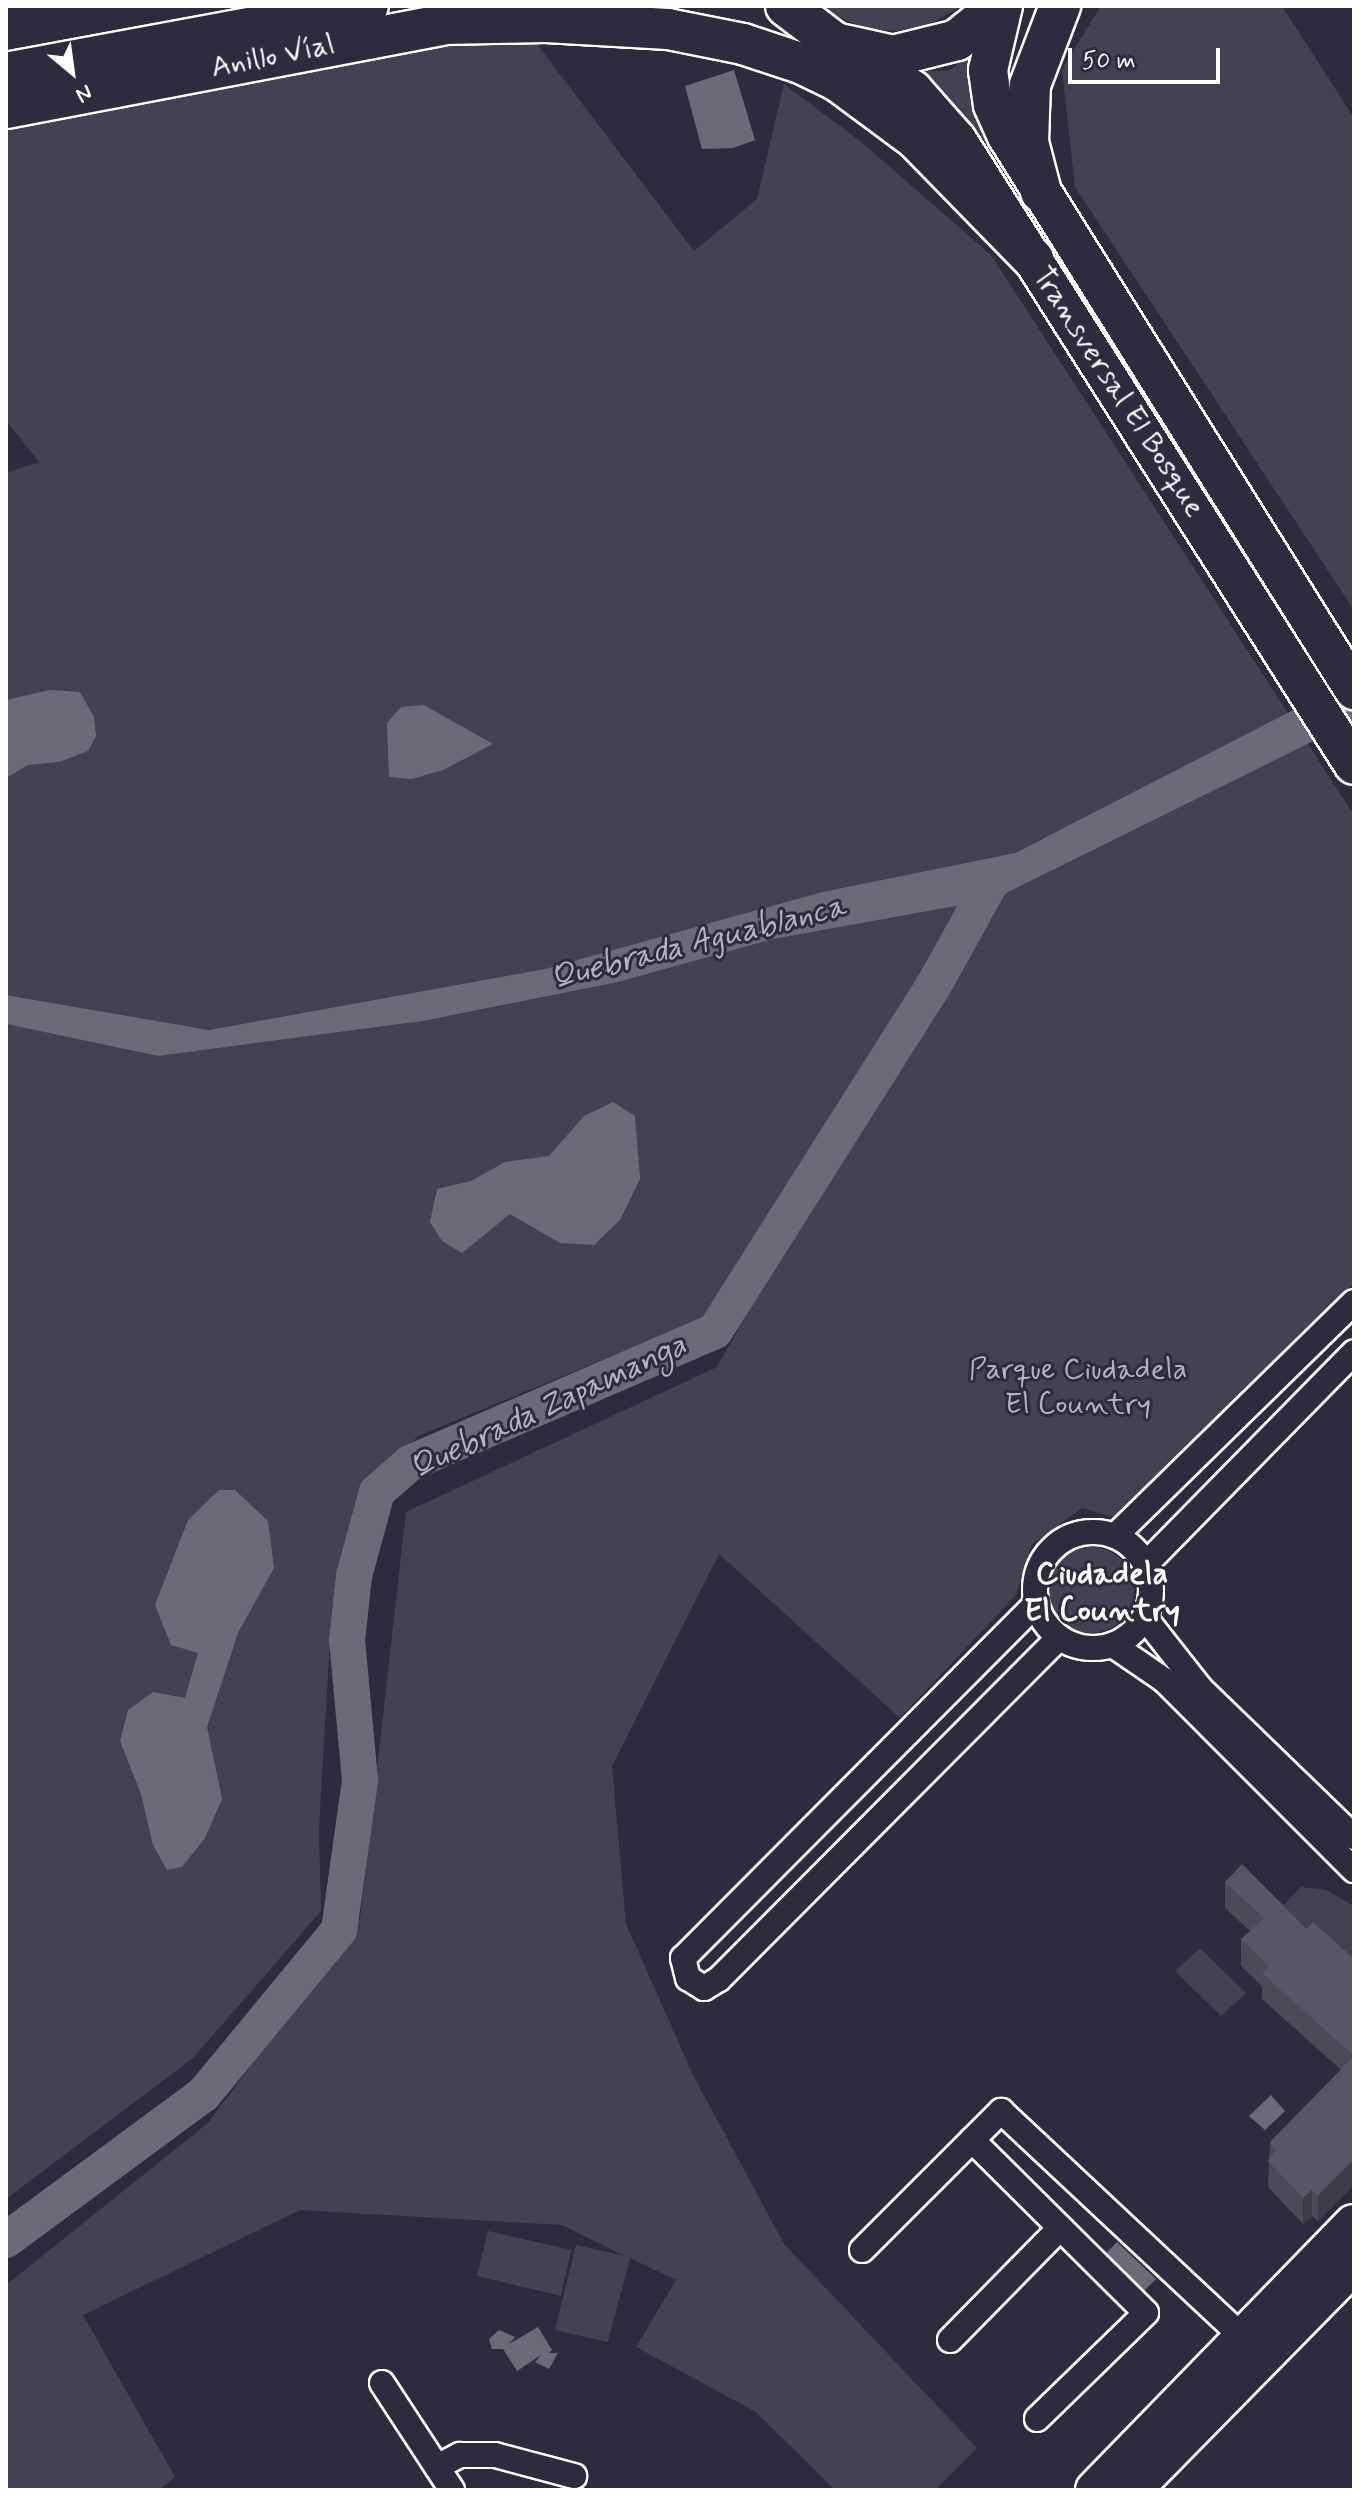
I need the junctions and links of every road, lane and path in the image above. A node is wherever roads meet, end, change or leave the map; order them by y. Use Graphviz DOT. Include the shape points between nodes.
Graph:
graph roads {
  1 [pos="368,6"];
  2 [pos="539,6"];
  3 [pos="1001,6"];
  4 [pos="1060,6"];
  5 [pos="785,10"];
  6 [pos="442,24"];
  7 [pos="850,49"];
  8 [pos="6,73"];
  9 [pos="6,108"];
  10 [pos="1041,192"];
  11 [pos="1033,259"];
  12 [pos="1345,676"];
  13 [pos="1353,763"];
  14 [pos="1354,1302"];
  15 [pos="1354,1352"];
  16 [pos="1115,1536"];
  17 [pos="1146,1564"];
  18 [pos="1036,1604"];
  19 [pos="1145,1618"];
  20 [pos="1059,1638"];
  21 [pos="1113,1645"];
  22 [pos="1354,1837"];
  23 [pos="1354,1870"];
  24 [pos="972,2140"];
  25 [pos="1354,2224"];
  26 [pos="1060,2228"];
  27 [pos="862,2250"];
  28 [pos="1354,2264"];
  29 [pos="1244,2338"];
  30 [pos="950,2340"];
  31 [pos="382,2383"];
  32 [pos="1037,2419"];
  33 [pos="437,2467"];
  34 [pos="574,2476"];
  35 [pos="452,2490"];
  36 [pos="1095,2490"];
  37 [pos="1132,2490"];
  1 -- 8 [label="highway, Anillo Víal"];
  2 -- 6 [label="highway, Anillo Víal"];
  3 -- 7 [label="highway" via="976,28 937,48 893,56"];
  3 -- 10 [label="main road, Transversal El Bosque" via="989,51 993,105"];
  4 -- 10 [label="highway" via="1030,85 1028,142"];
  5 -- 7 [label="highway"];
  6 -- 9 [label="highway, Anillo Víal"];
  6 -- 11 [label="highway" via="558,22 668,29 743,44 803,64 838,81 916,139"];
  7 -- 11 [label="main road, Transversal El Bosque" via="929,105"];
  10 -- 12 [label="main road, Transversal El Bosque"];
  11 -- 13 [label="main road, Transversal El Bosque"];
  14 -- 16 [label="street"];
  15 -- 17 [label="street"];
  16 -- 17 [label="street"];
  16 -- 18 [label="street" via="1087,1533 1051,1551 1037,1576"];
  17 -- 19 [label="street" via="1152,1591"];
  18 -- 20 [label="street"];
  18 -- 20 [label="street" via="683,1958 688,1978 704,1988 719,1979"];
  19 -- 21 [label="street"];
  19 -- 22 [label="street" via="1200,1688"];
  20 -- 21 [label="street" via="1085,1648"];
  21 -- 23 [label="street" via="1187,1701"];
  24 -- 26 [label="street"];
  24 -- 27 [label="street"];
  24 -- 29 [label="street" via="1001,2111"];
  25 -- 29 [label="main road"];
  26 -- 30 [label="street"];
  26 -- 32 [label="street" via="1146,2313"];
  28 -- 37 [label="main road"];
  29 -- 36 [label="main road"];
  31 -- 33 [label="street"];
  33 -- 34 [label="street" via="460,2455 495,2455"];
  33 -- 35 [label="street"];
}
